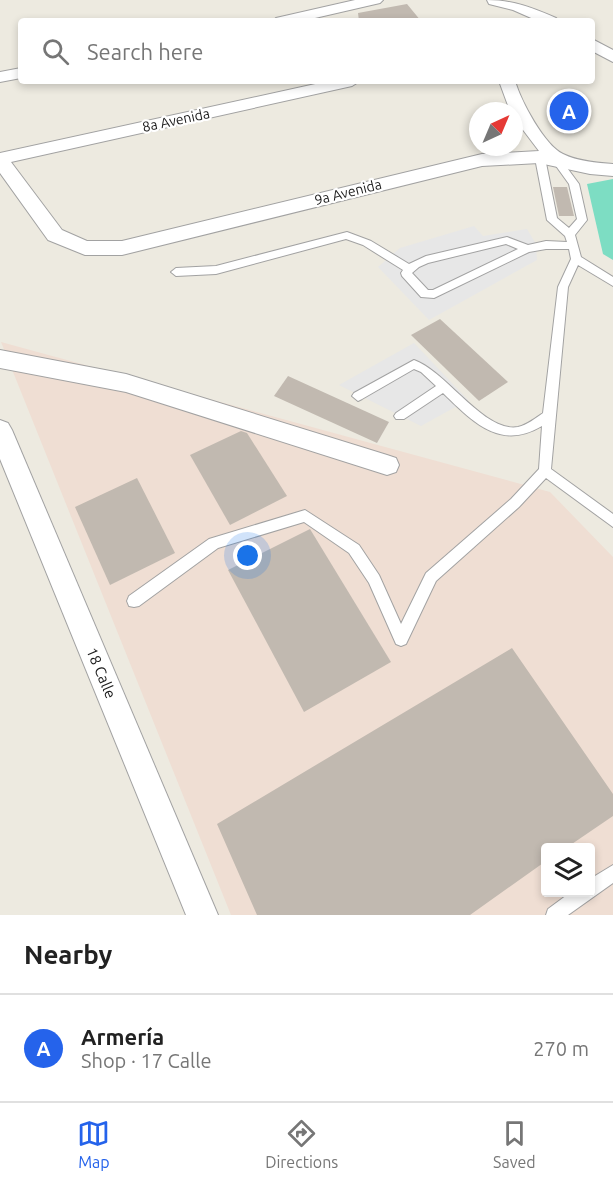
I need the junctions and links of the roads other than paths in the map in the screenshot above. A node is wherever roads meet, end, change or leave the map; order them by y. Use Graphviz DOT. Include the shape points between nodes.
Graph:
graph roads {
  1 [pos="361,1"];
  2 [pos="494,1"];
  3 [pos="296,18"];
  4 [pos="497,18"];
  5 [pos="544,18"];
  6 [pos="595,46"];
  7 [pos="613,57"];
  8 [pos="18,74"];
  9 [pos="0,77"];
  10 [pos="338,84"];
  11 [pos="508,84"];
  12 [pos="548,158"];
  13 [pos="0,159"];
  14 [pos="613,170"];
  15 [pos="570,234"];
  16 [pos="573,246"];
  17 [pos="527,249"];
  18 [pos="576,259"];
  19 [pos="409,269"];
  20 [pos="176,272"];
  21 [pos="613,282"];
  22 [pos="0,360"];
  23 [pos="444,387"];
  24 [pos="358,396"];
  25 [pos="400,416"];
  26 [pos="549,416"];
  27 [pos="0,430"];
  28 [pos="387,465"];
  29 [pos="545,471"];
  30 [pos="613,521"];
  31 [pos="134,601"];
  32 [pos="613,873"];
  33 [pos="595,886"];
  34 [pos="578,897"];
  35 [pos="202,915"];
  36 [pos="554,915"];
  1 -- 3 [label="street"];
  2 -- 4 [label="street"];
  2 -- 5 [label="street"];
  6 -- 7 [label="street"];
  8 -- 9 [label="street"];
  10 -- 13 [label="street, 8a Avenida"];
  11 -- 12 [label="street" via="517,112"];
  12 -- 13 [label="street, 9a Avenida" via="472,162 122,248 85,248 56,235"];
  12 -- 14 [label="street, 9a Avenida" via="594,170"];
  12 -- 15 [label="lane" via="552,220"];
  12 -- 15 [label="lane" via="574,183 582,220"];
  15 -- 16 [label="lane"];
  16 -- 17 [label="lane"];
  16 -- 18 [label="lane"];
  17 -- 19 [label="lane" via="507,240 495,242 426,260"];
  17 -- 19 [label="lane" via="434,294 425,294 406,273"];
  18 -- 21 [label="lane"];
  18 -- 26 [label="lane" via="563,287"];
  19 -- 20 [label="lane" via="346,235 216,270"];
  22 -- 28 [label="street" via="126,383"];
  23 -- 24 [label="lane" via="414,364"];
  23 -- 25 [label="lane"];
  23 -- 26 [label="lane" via="504,432 526,429"];
  26 -- 29 [label="lane"];
  27 -- 35 [label="street, 18 Calle"];
  29 -- 30 [label="lane"];
  29 -- 31 [label="lane" via="515,503 431,577 401,639 374,579 354,549 305,516 214,543"];
  32 -- 33 [label="lane"];
  34 -- 36 [label="lane"];
}
